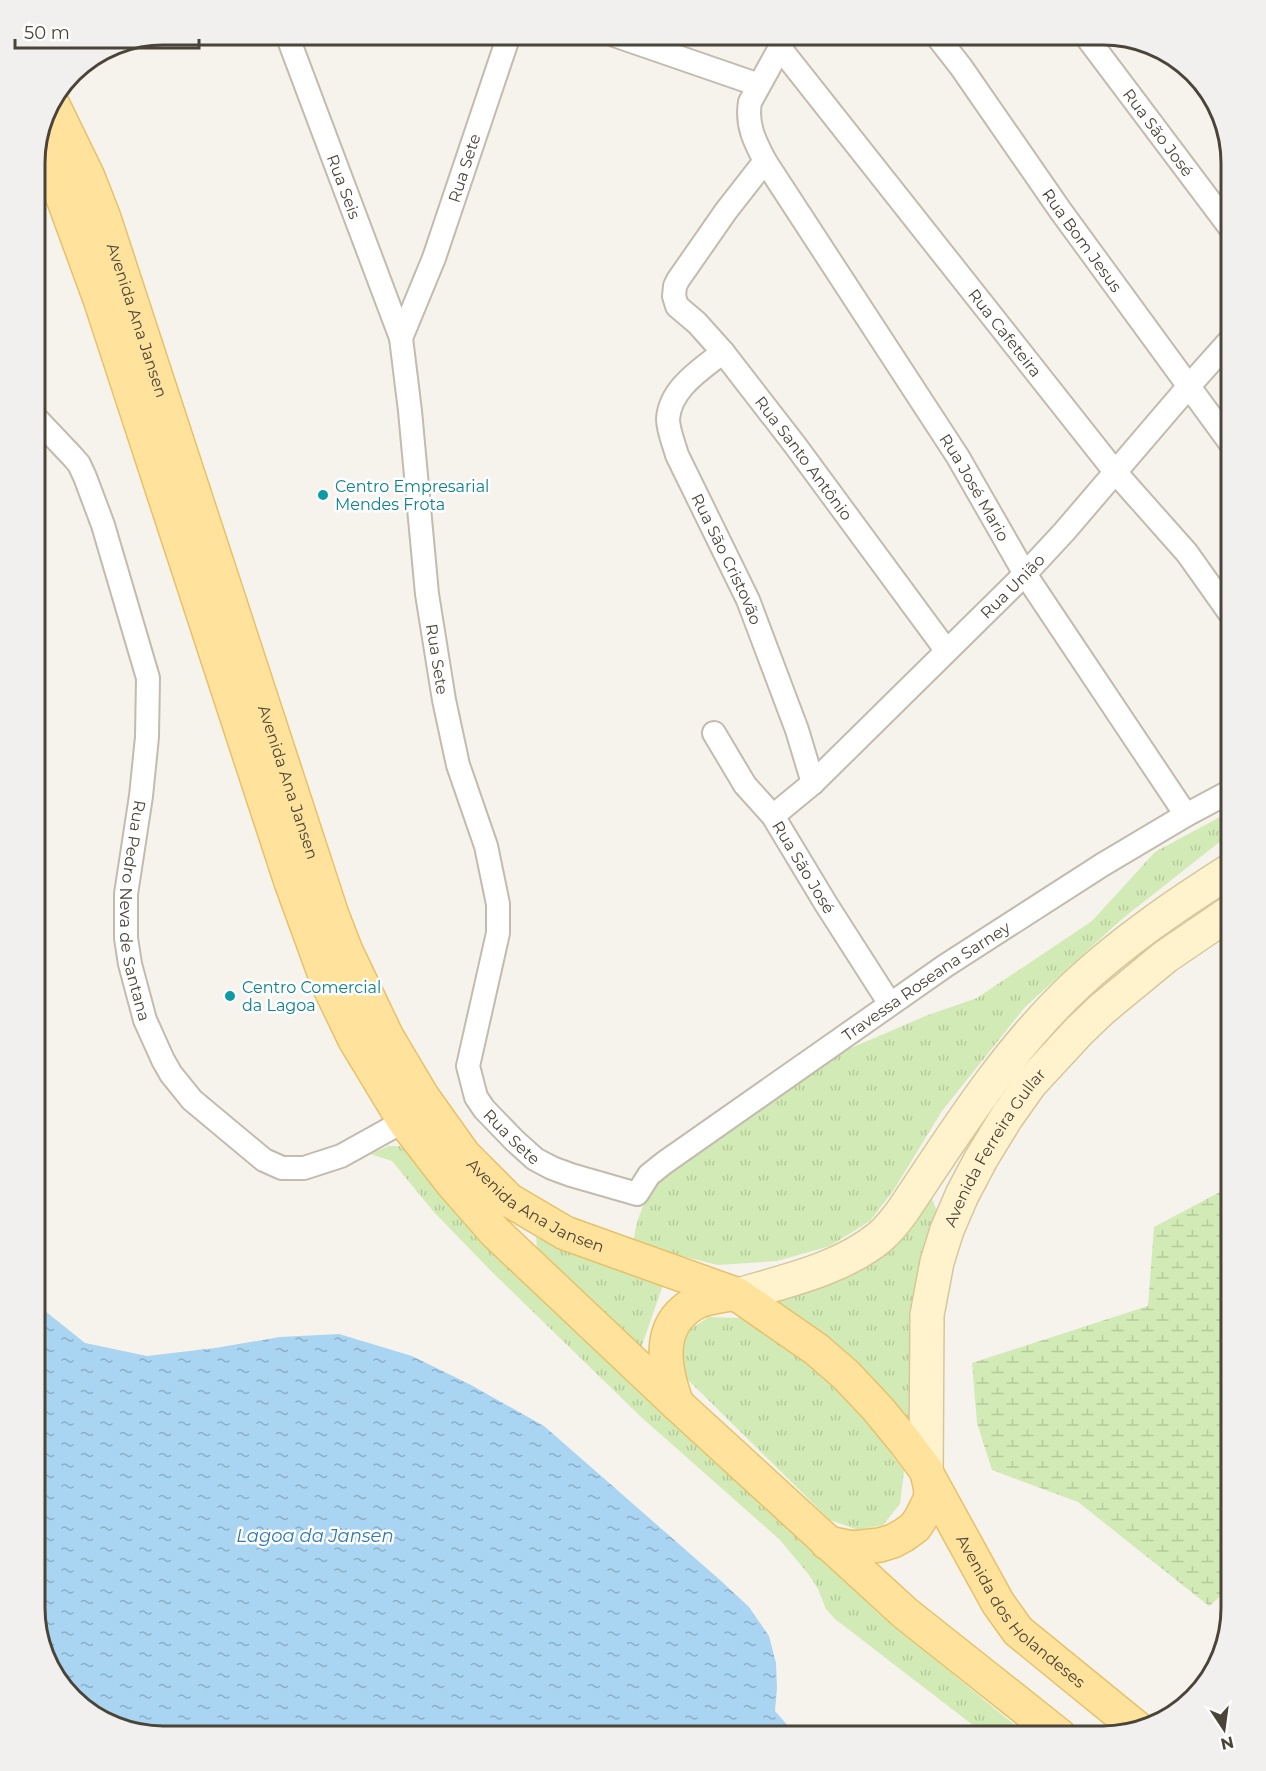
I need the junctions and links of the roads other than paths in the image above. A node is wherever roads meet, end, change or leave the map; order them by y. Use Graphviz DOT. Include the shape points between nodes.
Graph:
graph roads {
  1 [pos="291,45"];
  2 [pos="506,45"];
  3 [pos="643,45"];
  4 [pos="781,45"];
  5 [pos="786,45"];
  6 [pos="944,45"];
  7 [pos="1093,45"];
  8 [pos="759,85"];
  9 [pos="56,112"];
  10 [pos="45,157"];
  11 [pos="765,161"];
  12 [pos="1221,214"];
  13 [pos="401,338"];
  14 [pos="1221,351"];
  15 [pos="723,352"];
  16 [pos="1189,386"];
  17 [pos="45,428"];
  18 [pos="1221,429"];
  19 [pos="1116,473"];
  20 [pos="1025,574"];
  21 [pos="1221,600"];
  22 [pos="946,650"];
  23 [pos="714,733"];
  24 [pos="813,783"];
  25 [pos="1221,796"];
  26 [pos="1186,815"];
  27 [pos="773,816"];
  28 [pos="1221,877"];
  29 [pos="1221,919"];
  30 [pos="890,1004"];
  31 [pos="404,1121"];
  32 [pos="637,1194"];
  33 [pos="735,1295"];
  34 [pos="677,1404"];
  35 [pos="927,1473"];
  36 [pos="827,1543"];
  37 [pos="1130,1723"];
  38 [pos="1046,1726"];
  1 -- 13 [label="street, Rua Seis"];
  2 -- 13 [label="street, Rua Sete" via="434,258"];
  3 -- 8 [label="street"];
  4 -- 8 [label="street, Rua José Mario"];
  5 -- 19 [label="street, Rua Cafeteira"];
  6 -- 16 [label="street, Rua Bom Jesus"];
  7 -- 12 [label="street, Rua São José"];
  8 -- 11 [label="street, Rua José Mario" via="750,102 750,127"];
  9 -- 33 [label="main road, Avenida Ana Jansen" via="104,218 332,915 387,1037 464,1155 509,1200 565,1233"];
  10 -- 31 [label="main road, Avenida Ana Jansen" via="93,279 287,871 329,986"];
  11 -- 15 [label="street, Rua Santo Antônio" via="675,286 677,306"];
  11 -- 20 [label="street, Rua José Mario" via="958,457"];
  13 -- 32 [label="street, Rua Sete" via="427,594 444,700 459,765 486,846 498,904 498,933 468,1066 472,1083 483,1108 535,1159 571,1175"];
  14 -- 16 [label="street, Rua União"];
  15 -- 22 [label="street, Rua Santo Antônio"];
  15 -- 24 [label="street, Rua São Cristovão" via="674,398 668,419 677,455 748,600"];
  16 -- 18 [label="street, Rua Bom Jesus"];
  16 -- 19 [label="street, Rua União"];
  17 -- 31 [label="street, Rua Pedro Neva de Santana" via="79,464 85,477 148,678 147,737 126,894 126,938 145,1020 163,1060 192,1100 264,1160 282,1168 304,1168 341,1156"];
  19 -- 20 [label="street, Rua União"];
  19 -- 21 [label="street, Rua Cafeteira"];
  20 -- 22 [label="street, Rua União"];
  20 -- 26 [label="street, Rua José Mario"];
  22 -- 24 [label="street, Rua União"];
  23 -- 27 [label="street, Rua São José" via="745,785"];
  24 -- 27 [label="street, Rua União"];
  25 -- 26 [label="street, Travessa Roseana Sarney"];
  26 -- 30 [label="street, Travessa Roseana Sarney" via="1102,865"];
  27 -- 30 [label="street, Rua São José"];
  28 -- 33 [label="main road" via="1136,933 1044,1018 969,1111 893,1225 880,1237 819,1270"];
  29 -- 35 [label="main road, Avenida Ferreira Gullar" via="1164,957 1080,1031 1030,1084 976,1168 947,1230 927,1315"];
  30 -- 32 [label="street, Travessa Roseana Sarney" via="664,1162 648,1175"];
  31 -- 34 [label="main road, Avenida Ana Jansen" via="495,1232"];
  33 -- 34 [label="main road" via="696,1303 672,1328 665,1362"];
  33 -- 35 [label="main road, Avenida Ana Jansen" via="816,1348 846,1375 878,1409"];
  34 -- 36 [label="main road, Avenida Ana Jansen"];
  35 -- 36 [label="main road" via="931,1490 927,1508 915,1527 880,1545 853,1548"];
  35 -- 37 [label="main road, Avenida dos Holandeses" via="998,1604 1018,1631"];
  36 -- 38 [label="main road" via="905,1613"];
}
